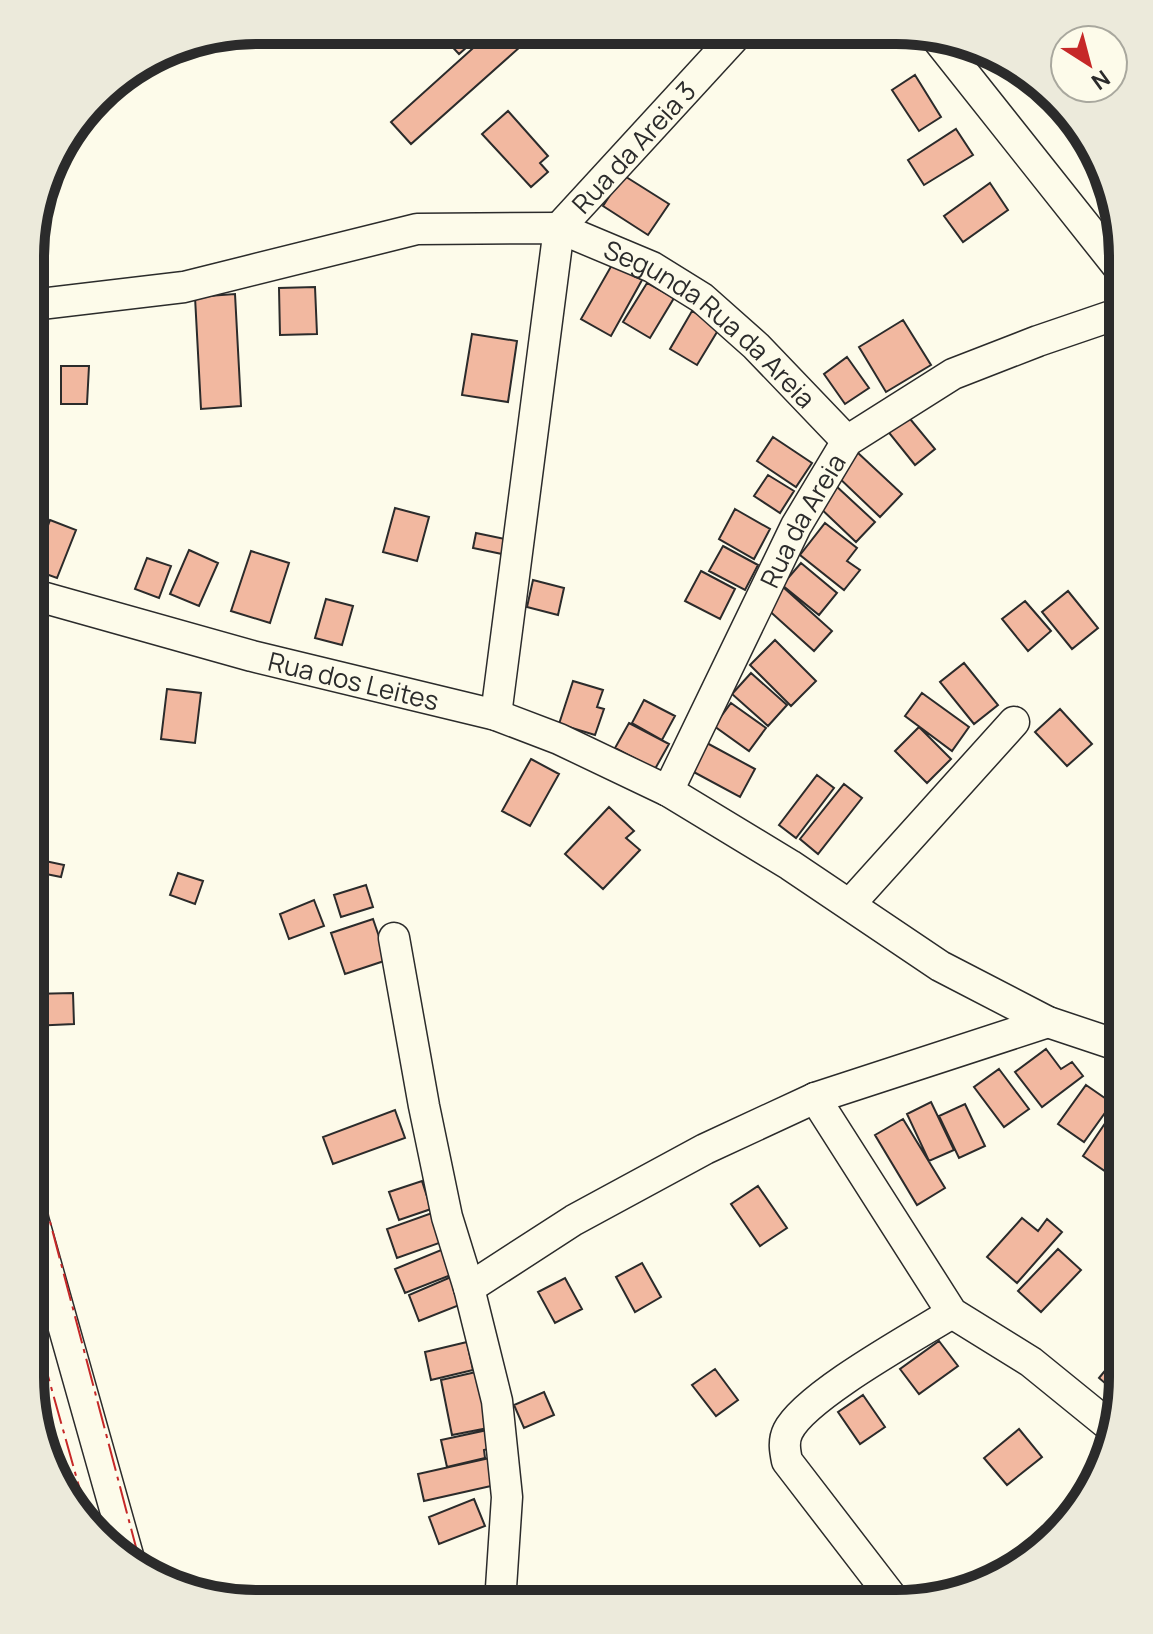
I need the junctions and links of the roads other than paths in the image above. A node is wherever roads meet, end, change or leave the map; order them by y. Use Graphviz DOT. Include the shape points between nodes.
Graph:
graph roads {
  1 [pos="728,44"];
  2 [pos="946,50"];
  3 [pos="559,228"];
  4 [pos="1109,255"];
  5 [pos="44,304"];
  6 [pos="1109,317"];
  7 [pos="847,441"];
  8 [pos="44,598"];
  9 [pos="496,715"];
  10 [pos="1014,722"];
  11 [pos="668,791"];
  12 [pos="850,904"];
  13 [pos="394,938"];
  14 [pos="1048,1022"];
  15 [pos="1109,1042"];
  16 [pos="815,1098"];
  17 [pos="44,1258"];
  18 [pos="469,1288"];
  19 [pos="952,1313"];
  20 [pos="1104,1422"];
  21 [pos="124,1543"];
  22 [pos="501,1590"];
  23 [pos="886,1590"];
  1 -- 3 [label="street, Rua da Areia 3"];
  2 -- 4 [label="street"];
  3 -- 5 [label="street" via="417,229 184,287"];
  3 -- 7 [label="street, Segunda Rua da Areia" via="652,267 702,298"];
  3 -- 9 [label="street"];
  6 -- 7 [label="street, Rua da Areia" via="953,374"];
  7 -- 11 [label="street, Rua da Areia" via="796,526"];
  8 -- 9 [label="street, Rua dos Leites" via="252,656"];
  9 -- 11 [label="street, Rua dos Leites"];
  10 -- 12 [label="street"];
  11 -- 12 [label="street, Rua dos Leites"];
  12 -- 14 [label="street, Rua dos Leites" via="940,966"];
  13 -- 18 [label="street" via="426,1120"];
  14 -- 15 [label="street, Rua dos Leites"];
  14 -- 16 [label="street"];
  16 -- 18 [label="street" via="705,1149 574,1220"];
  16 -- 19 [label="street"];
  17 -- 21 [label="street"];
  18 -- 22 [label="street" via="497,1401 507,1497"];
  19 -- 20 [label="street" via="1031,1362"];
  19 -- 23 [label="street" via="824,1394 786,1433 787,1461"];
}
